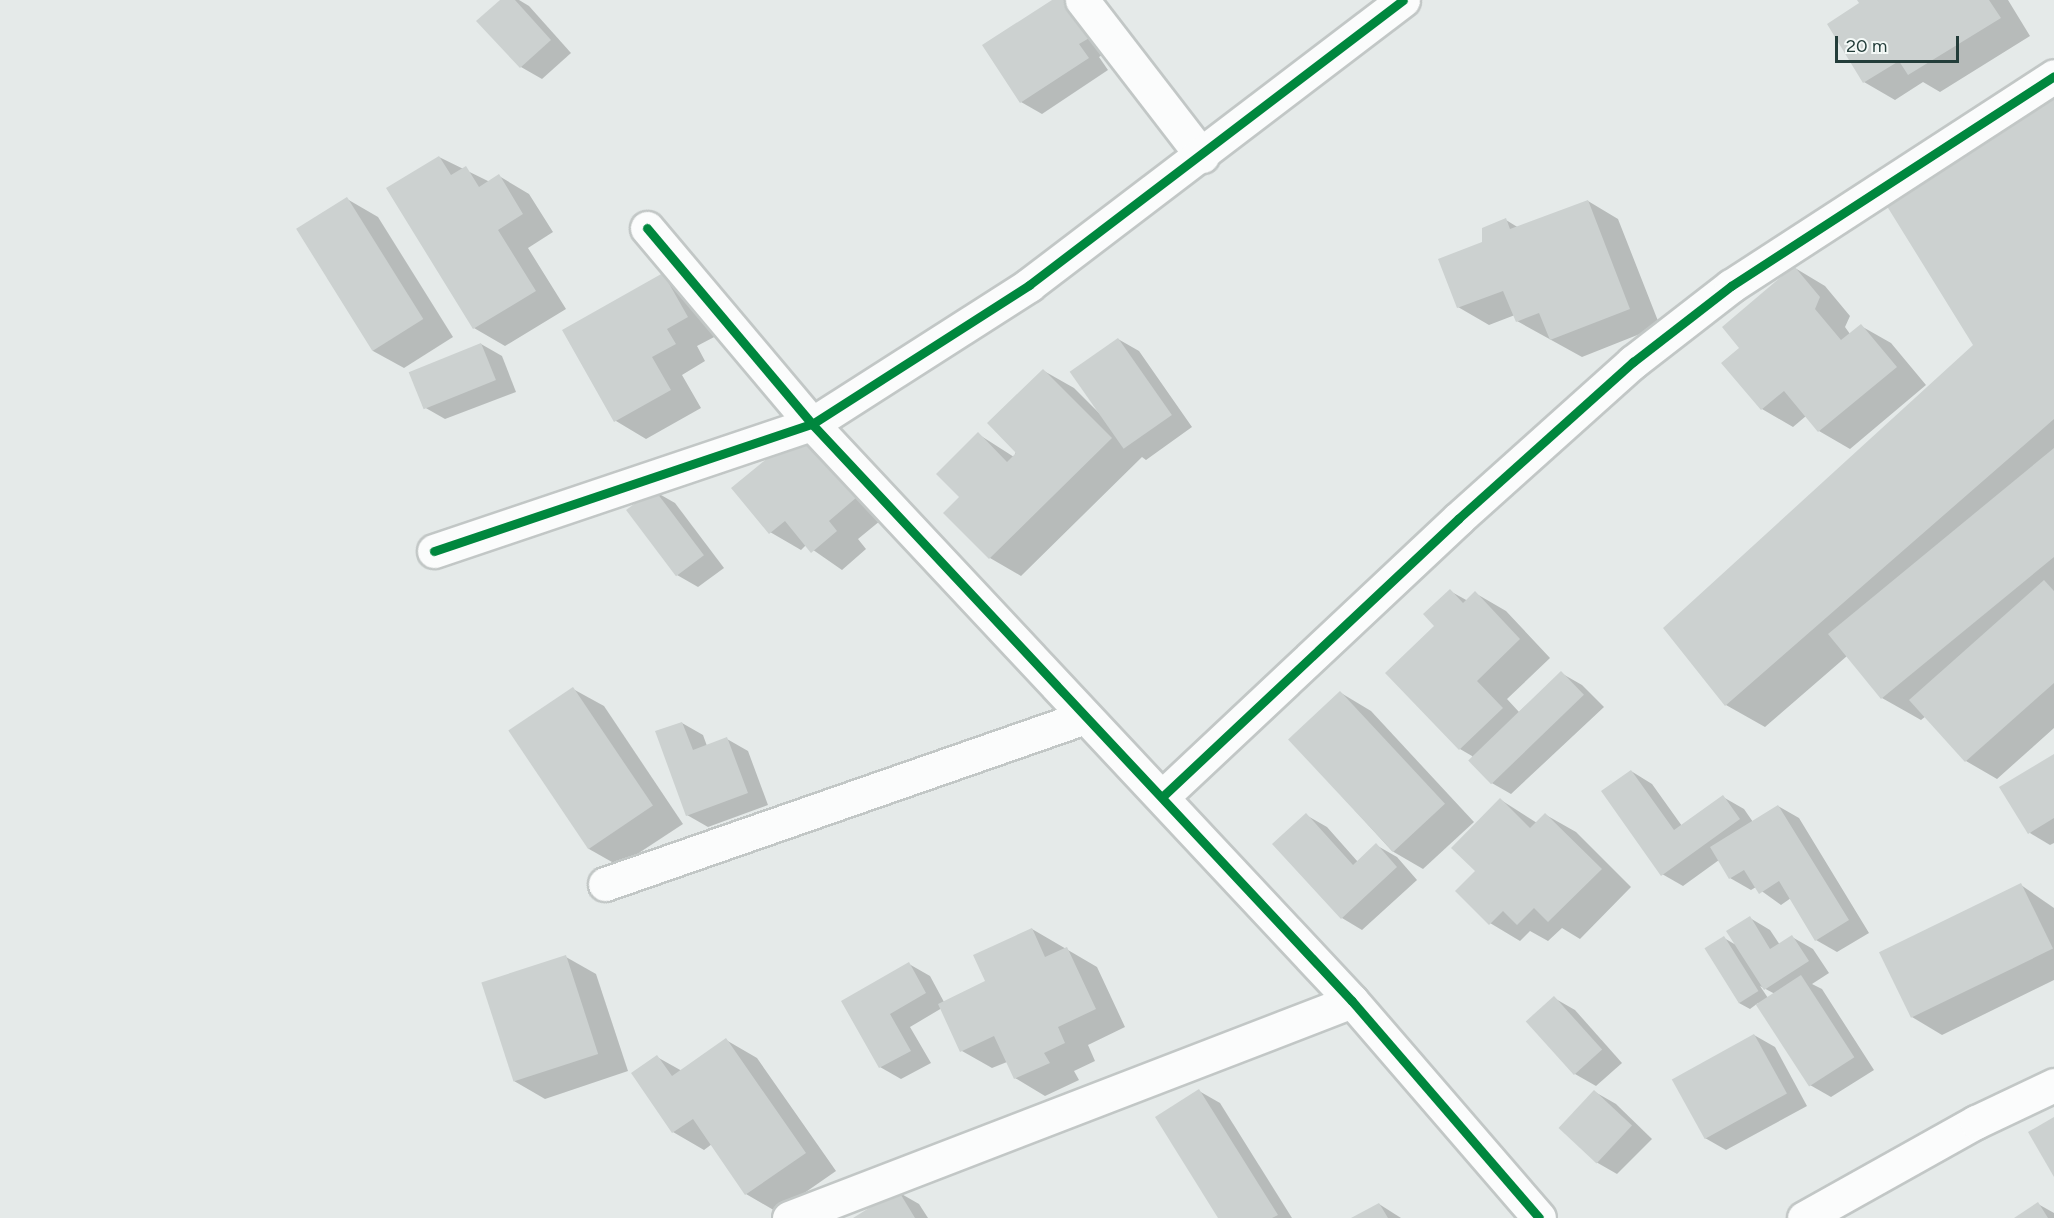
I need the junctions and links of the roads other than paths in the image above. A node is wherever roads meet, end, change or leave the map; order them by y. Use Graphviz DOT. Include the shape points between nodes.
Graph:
graph roads {
  1 [pos="1082,0"];
  2 [pos="1403,0"];
  3 [pos="2054,75"];
  4 [pos="1202,156"];
  5 [pos="647,228"];
  6 [pos="812,424"];
  7 [pos="434,551"];
  8 [pos="1085,717"];
  9 [pos="1162,797"];
  10 [pos="605,884"];
  11 [pos="1353,1001"];
  12 [pos="2054,1085"];
  13 [pos="789,1218"];
  14 [pos="1539,1218"];
  15 [pos="1804,1218"];
  1 -- 4 [label="street"];
  2 -- 4 [label="street"];
  3 -- 9 [label="street" via="1731,286 1633,362 1459,518"];
  4 -- 6 [label="street" via="1029,285"];
  5 -- 6 [label="street"];
  6 -- 7 [label="street"];
  6 -- 8 [label="street"];
  8 -- 9 [label="street"];
  8 -- 10 [label="street"];
  9 -- 11 [label="street"];
  11 -- 13 [label="street"];
  11 -- 14 [label="street"];
  12 -- 15 [label="street" via="1976,1122"];
}
